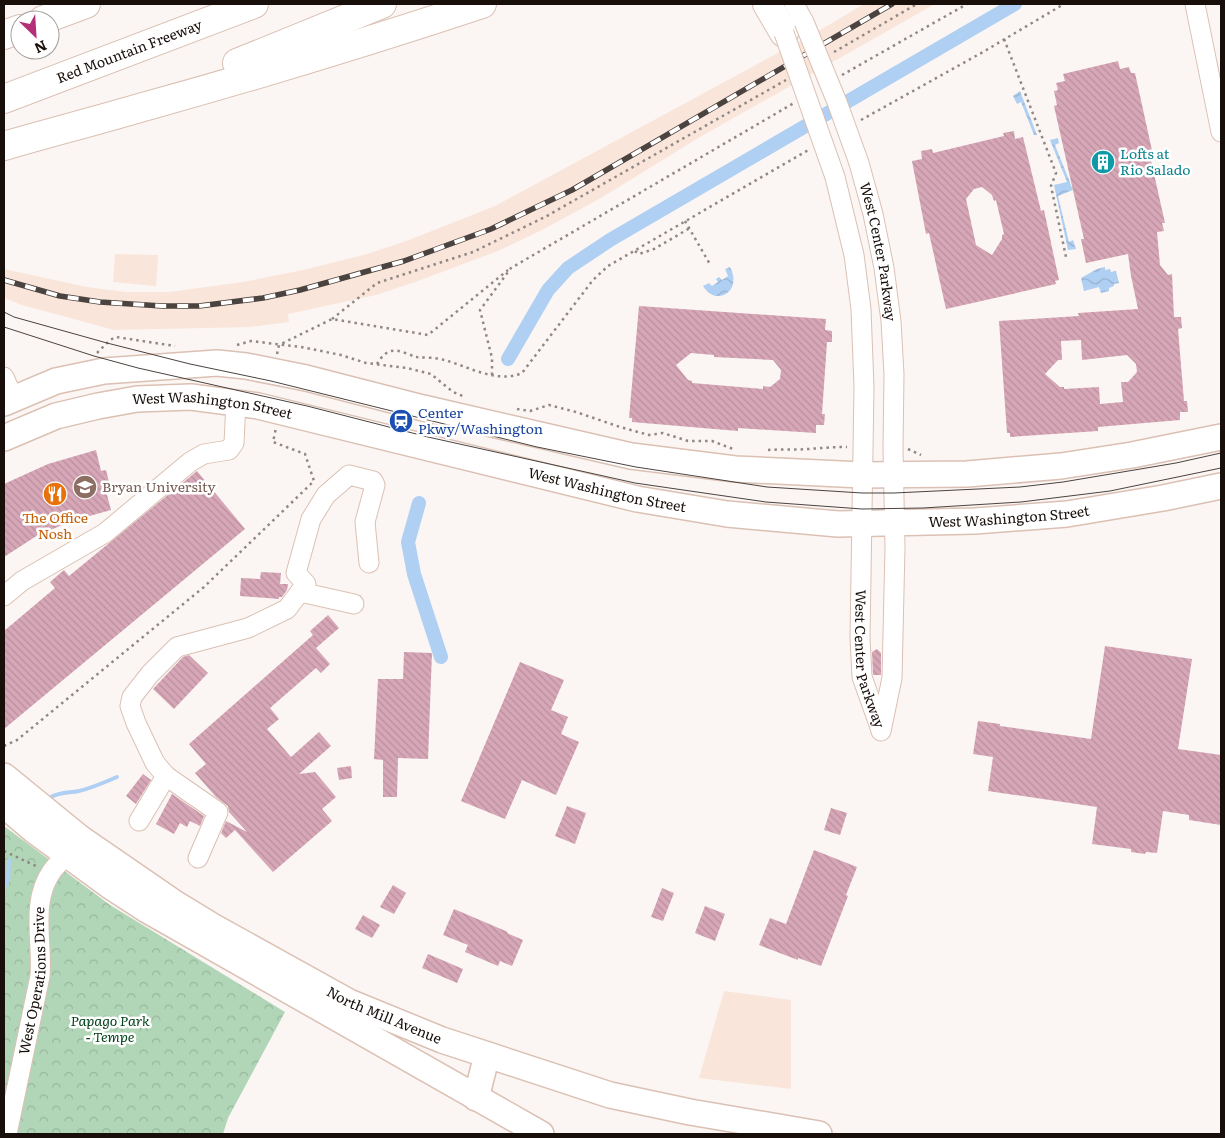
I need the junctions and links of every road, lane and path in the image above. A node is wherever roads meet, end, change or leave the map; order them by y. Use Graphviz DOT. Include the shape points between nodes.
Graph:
graph roads {
  1 [pos="86,4"];
  2 [pos="254,4"];
  3 [pos="382,4"];
  4 [pos="482,4"];
  5 [pos="767,4"];
  6 [pos="777,4"];
  7 [pos="794,4"];
  8 [pos="916,4"];
  9 [pos="967,4"];
  10 [pos="1064,4"];
  11 [pos="1195,4"];
  12 [pos="60,14"];
  13 [pos="796,19"];
  14 [pos="1004,39"];
  15 [pos="833,53"];
  16 [pos="841,76"];
  17 [pos="790,78"];
  18 [pos="4,99"];
  19 [pos="799,100"];
  20 [pos="860,120"];
  21 [pos="60,129"];
  22 [pos="1221,132"];
  23 [pos="4,146"];
  24 [pos="810,150"];
  25 [pos="685,221"];
  26 [pos="690,228"];
  27 [pos="634,252"];
  28 [pos="1066,257"];
  29 [pos="711,266"];
  30 [pos="511,268"];
  31 [pos="332,319"];
  32 [pos="279,344"];
  33 [pos="177,346"];
  34 [pos="234,346"];
  35 [pos="94,356"];
  36 [pos="378,364"];
  37 [pos="492,374"];
  38 [pos="7,393"];
  39 [pos="472,399"];
  40 [pos="236,402"];
  41 [pos="511,407"];
  42 [pos="278,422"];
  43 [pos="1221,437"];
  44 [pos="4,438"];
  45 [pos="848,447"];
  46 [pos="737,450"];
  47 [pos="766,451"];
  48 [pos="862,475"];
  49 [pos="894,475"];
  50 [pos="1221,486"];
  51 [pos="861,524"];
  52 [pos="895,524"];
  53 [pos="369,563"];
  54 [pos="300,592"];
  55 [pos="4,596"];
  56 [pos="354,604"];
  57 [pos="4,746"];
  58 [pos="4,776"];
  59 [pos="166,776"];
  60 [pos="4,805"];
  61 [pos="138,821"];
  62 [pos="74,847"];
  63 [pos="4,851"];
  64 [pos="198,858"];
  65 [pos="34,865"];
  66 [pos="487,1055"];
  67 [pos="476,1098"];
  68 [pos="7,1134"];
  69 [pos="541,1134"];
  70 [pos="819,1134"];
  1 -- 12 [label="highway"];
  2 -- 18 [label="highway, Red Mountain Freeway"];
  3 -- 21 [label="highway"];
  4 -- 21 [label="highway" via="249,76"];
  5 -- 13 [label="highway"];
  6 -- 13 [label="street, West Center Parkway"];
  7 -- 13 [label="street, West Center Parkway"];
  8 -- 15 [label="path"];
  9 -- 16 [label="path"];
  10 -- 14 [label="path"];
  11 -- 22 [label="street"];
  13 -- 48 [label="street, West Center Parkway, bridge" via="854,255 861,309 864,378"];
  13 -- 49 [label="street, West Center Parkway, bridge" via="837,102 873,214 889,296 894,374"];
  14 -- 20 [label="path"];
  14 -- 28 [label="path" via="1056,174 1051,186"];
  17 -- 31 [label="path" via="545,218 473,252 377,282"];
  19 -- 30 [label="path"];
  21 -- 23 [label="highway"];
  24 -- 25 [label="path"];
  25 -- 26 [label="path"];
  25 -- 27 [label="path"];
  26 -- 27 [label="path" via="654,249 639,254"];
  26 -- 29 [label="path"];
  27 -- 37 [label="path" via="608,266 593,280 525,371 518,375"];
  30 -- 31 [label="path" via="428,335"];
  30 -- 37 [label="path" via="480,310 492,358"];
  31 -- 32 [label="path"];
  32 -- 34 [label="path" via="251,341"];
  32 -- 36 [label="path"];
  33 -- 35 [label="path" via="116,337"];
  36 -- 37 [label="path" via="385,354 397,351 416,357 443,359"];
  36 -- 39 [label="path" via="431,374 453,392"];
  38 -- 48 [label="main road" via="104,371 217,363 306,378 631,456 736,469"];
  40 -- 44 [label="main road, West Washington Street" via="191,396 137,399 56,416"];
  40 -- 51 [label="main road, West Washington Street" via="646,501 727,514"];
  40 -- 55 [label="street" via="234,443 229,450 204,454 190,462 105,533 22,581"];
  41 -- 46 [label="path" via="530,411 549,405 649,435 712,441"];
  42 -- 57 [label="path" via="273,442 305,454 314,481 204,587 18,740"];
  43 -- 49 [label="main road" via="1132,456 1061,466 967,474"];
  45 -- 47 [label="path"];
  48 -- 49 [label="main road"];
  48 -- 51 [label="street, West Center Parkway"];
  49 -- 52 [label="street, West Center Parkway"];
  50 -- 52 [label="main road, West Washington Street" via="1067,514"];
  51 -- 52 [label="main road, West Washington Street"];
  51 -- 52 [label="street, West Center Parkway" via="862,677 882,731 892,678"];
  53 -- 54 [label="street" via="365,522 375,485 349,475 326,496 311,519 296,573 306,584"];
  54 -- 56 [label="street"];
  54 -- 59 [label="street" via="287,609 248,628 178,647 150,674 132,698 130,706 136,723 156,764"];
  58 -- 62 [label="main road, North Mill Avenue"];
  59 -- 61 [label="street"];
  59 -- 64 [label="street" via="218,812"];
  60 -- 62 [label="main road, North Mill Avenue"];
  62 -- 66 [label="main road, North Mill Avenue" via="349,1002"];
  62 -- 67 [label="main road, North Mill Avenue" via="110,886 148,910"];
  62 -- 68 [label="street, West Operations Drive" via="52,872 42,893 40,976"];
  63 -- 65 [label="path"];
  66 -- 67 [label="main road"];
  66 -- 70 [label="main road, North Mill Avenue" via="610,1094 690,1112"];
  67 -- 69 [label="main road, North Mill Avenue"];
}
